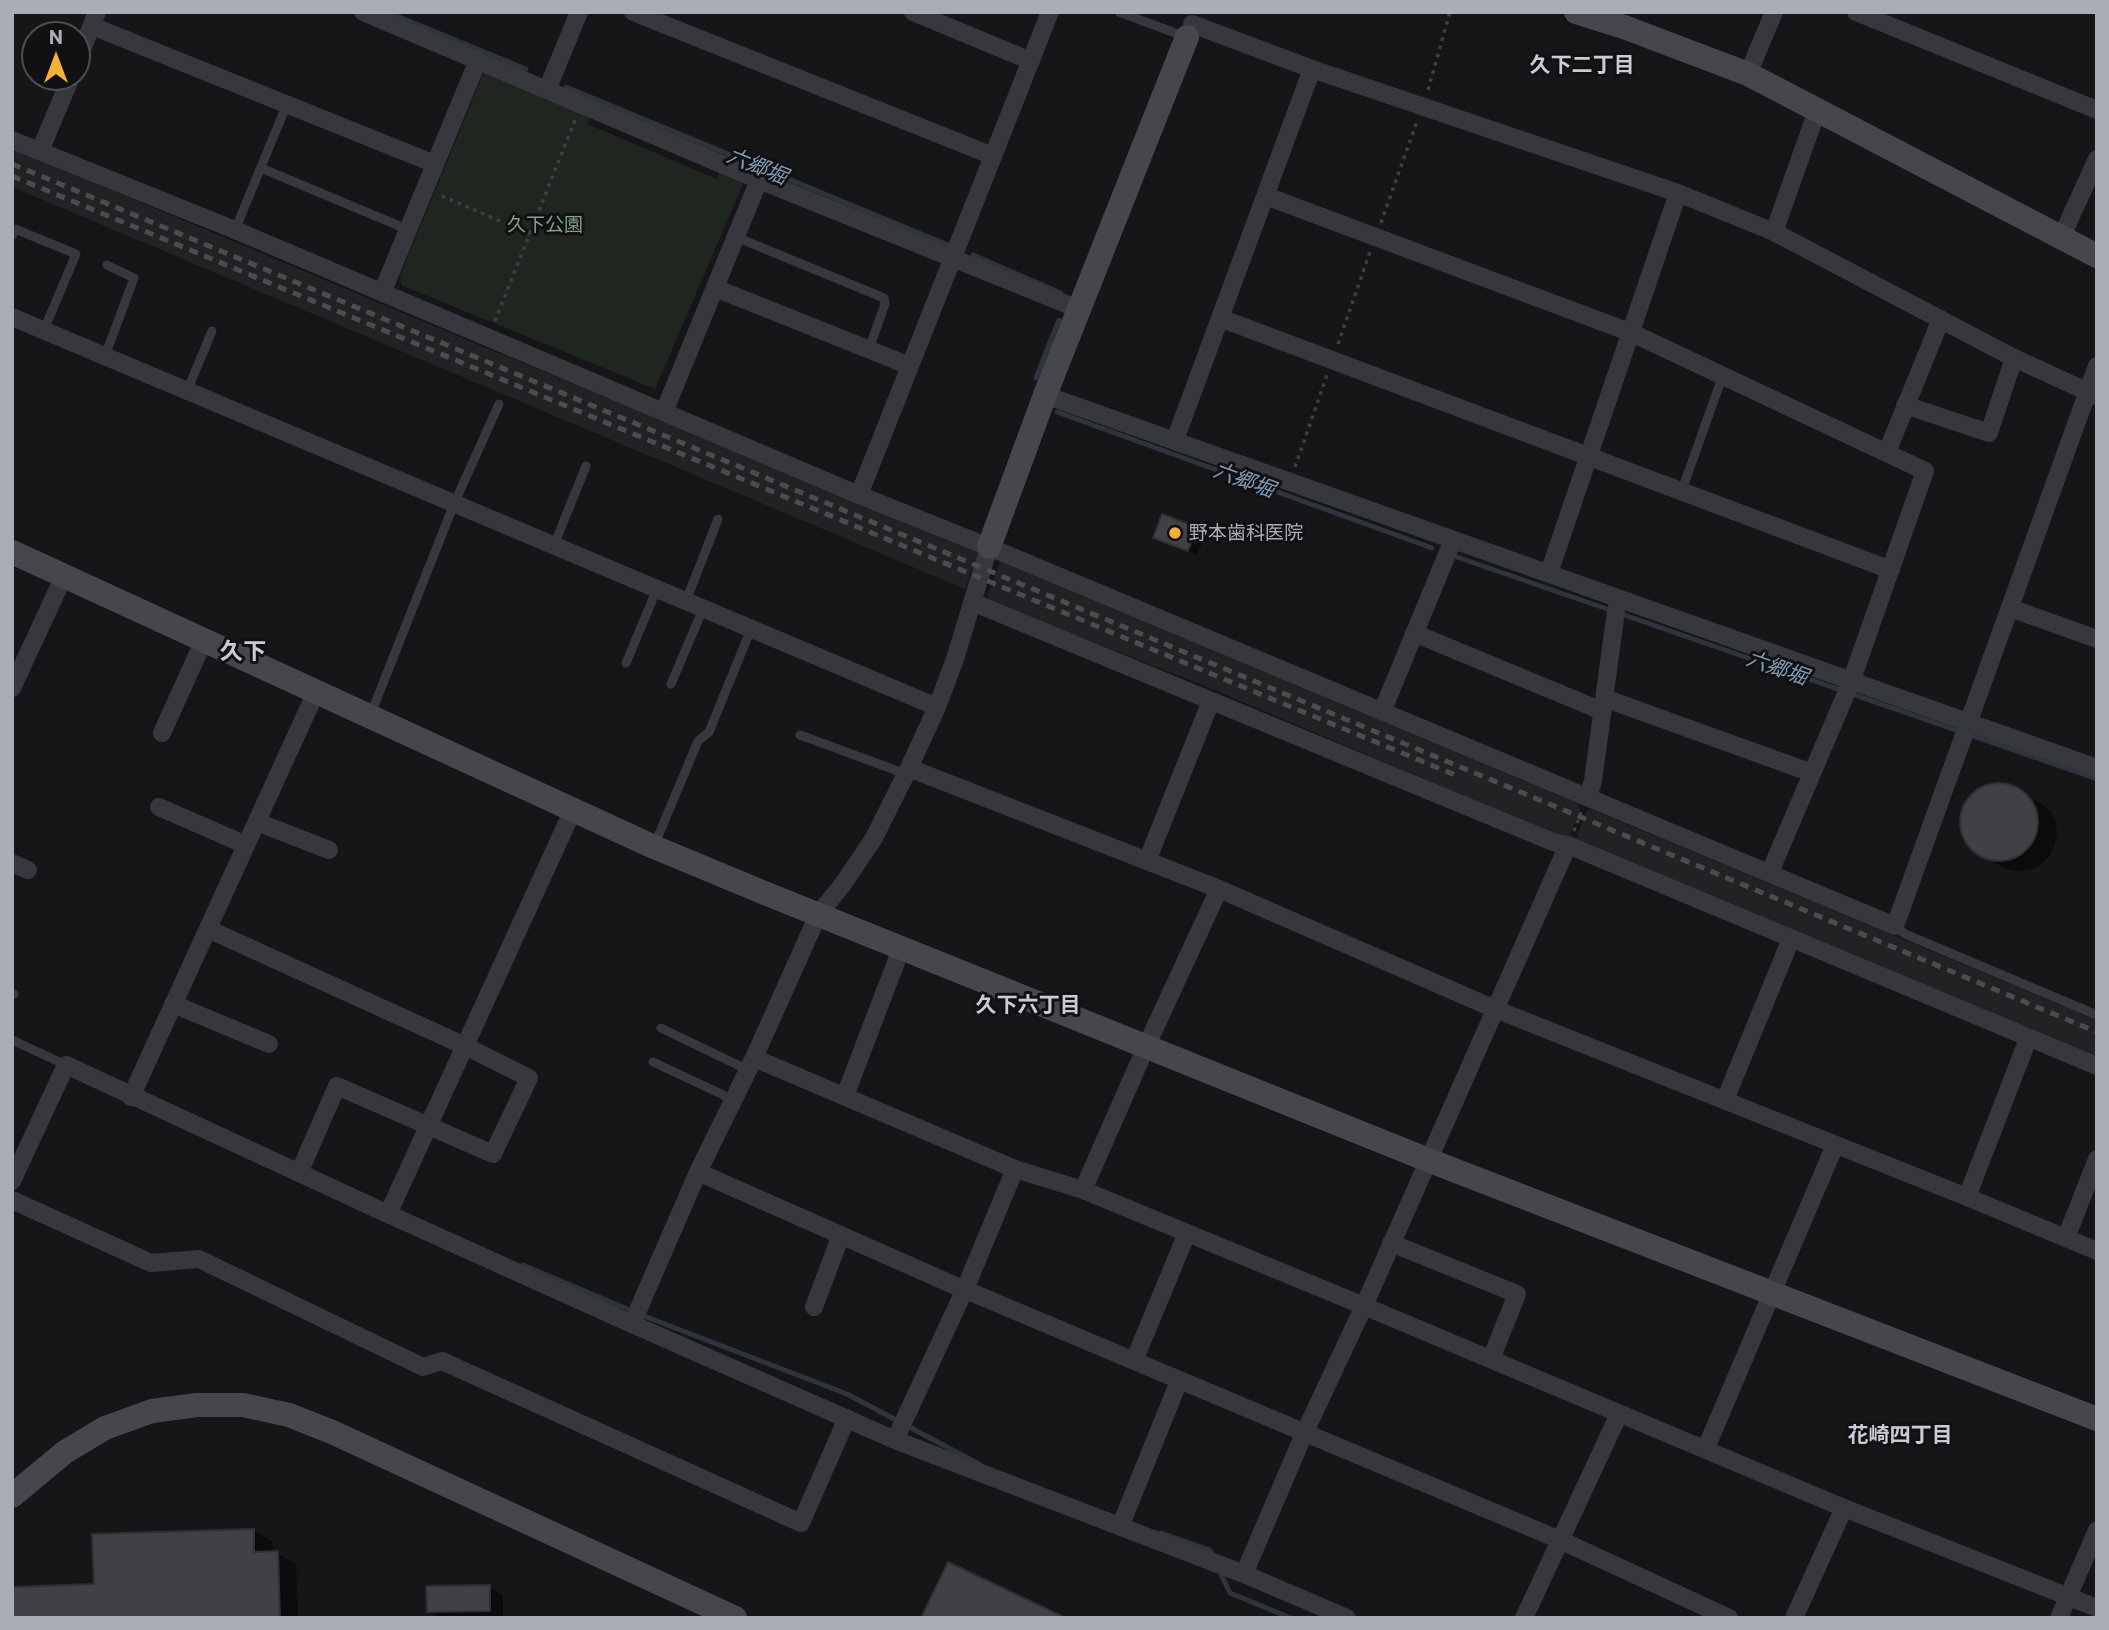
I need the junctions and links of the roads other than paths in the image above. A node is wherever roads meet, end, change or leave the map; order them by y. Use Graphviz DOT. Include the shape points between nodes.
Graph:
graph roads {
  1 [pos="363,12"];
  2 [pos="579,12"];
  3 [pos="634,12"];
  4 [pos="913,12"];
  5 [pos="1050,12"];
  6 [pos="1119,12"];
  7 [pos="1576,12"];
  8 [pos="1774,12"];
  9 [pos="1856,12"];
  10 [pos="95,19"];
  11 [pos="1627,20"];
  12 [pos="1192,24"];
  13 [pos="478,60"];
  14 [pos="1031,61"];
  15 [pos="1312,69"];
  16 [pos="1748,74"];
  17 [pos="547,90"];
  18 [pos="65,91"];
  19 [pos="287,104"];
  20 [pos="1818,108"];
  21 [pos="2097,110"];
  22 [pos="12,140"];
  23 [pos="40,151"];
  24 [pos="993,156"];
  25 [pos="2097,159"];
  26 [pos="435,164"];
  27 [pos="261,168"];
  28 [pos="759,180"];
  29 [pos="1678,193"];
  30 [pos="1266,196"];
  31 [pos="235,230"];
  32 [pos="409,230"];
  33 [pos="1774,232"];
  34 [pos="12,236"];
  35 [pos="736,237"];
  36 [pos="2061,238"];
  37 [pos="2097,256"];
  38 [pos="954,261"];
  39 [pos="107,265"];
  40 [pos="715,288"];
  41 [pos="382,293"];
  42 [pos="1081,310"];
  43 [pos="12,317"];
  44 [pos="1220,318"];
  45 [pos="1941,319"];
  46 [pos="44,330"];
  47 [pos="212,331"];
  48 [pos="1632,333"];
  49 [pos="869,349"];
  50 [pos="105,356"];
  51 [pos="2014,358"];
  52 [pos="910,366"];
  53 [pos="2097,366"];
  54 [pos="1723,375"];
  55 [pos="187,391"];
  56 [pos="2092,394"];
  57 [pos="1045,396"];
  58 [pos="499,404"];
  59 [pos="1905,405"];
  60 [pos="664,412"];
  61 [pos="1175,440"];
  62 [pos="1887,453"];
  63 [pos="1589,457"];
  64 [pos="586,466"];
  65 [pos="1682,490"];
  66 [pos="859,495"];
  67 [pos="454,504"];
  68 [pos="718,519"];
  69 [pos="1453,540"];
  70 [pos="554,545"];
  71 [pos="989,547"];
  72 [pos="12,552"];
  73 [pos="1891,570"];
  74 [pos="1549,573"];
  75 [pos="64,576"];
  76 [pos="657,589"];
  77 [pos="1620,599"];
  78 [pos="686,601"];
  79 [pos="972,603"];
  80 [pos="703,608"];
  81 [pos="2010,608"];
  82 [pos="751,629"];
  83 [pos="1414,633"];
  84 [pos="2097,639"];
  85 [pos="204,640"];
  86 [pos="626,663"];
  87 [pos="1850,682"];
  88 [pos="671,684"];
  89 [pos="12,688"];
  90 [pos="316,692"];
  91 [pos="1211,701"];
  92 [pos="1603,704"];
  93 [pos="937,707"];
  94 [pos="1382,712"];
  95 [pos="370,716"];
  96 [pos="1967,723"];
  97 [pos="162,733"];
  98 [pos="800,735"];
  99 [pos="2097,768"];
  100 [pos="907,771"];
  101 [pos="1812,773"];
  102 [pos="1586,802"];
  103 [pos="159,807"];
  104 [pos="573,810"];
  105 [pos="257,822"];
  106 [pos="1570,841"];
  107 [pos="246,845"];
  108 [pos="654,847"];
  109 [pos="329,850"];
  110 [pos="1147,861"];
  111 [pos="1770,872"];
  112 [pos="1219,889"];
  113 [pos="818,915"];
  114 [pos="1895,926"];
  115 [pos="208,929"];
  116 [pos="1791,939"];
  117 [pos="901,949"];
  118 [pos="173,1004"];
  119 [pos="1495,1009"];
  120 [pos="2097,1014"];
  121 [pos="662,1028"];
  122 [pos="2028,1039"];
  123 [pos="12,1040"];
  124 [pos="269,1044"];
  125 [pos="465,1046"];
  126 [pos="1146,1047"];
  127 [pos="653,1062"];
  128 [pos="751,1064"];
  129 [pos="66,1065"];
  130 [pos="2097,1066"];
  131 [pos="845,1096"];
  132 [pos="131,1097"];
  133 [pos="734,1100"];
  134 [pos="1725,1100"];
  135 [pos="429,1124"];
  136 [pos="1835,1145"];
  137 [pos="2097,1159"];
  138 [pos="1428,1160"];
  139 [pos="1016,1169"];
  140 [pos="698,1172"];
  141 [pos="299,1173"];
  142 [pos="12,1181"];
  143 [pos="1083,1190"];
  144 [pos="1967,1197"];
  145 [pos="12,1200"];
  146 [pos="388,1214"];
  147 [pos="1187,1233"];
  148 [pos="841,1235"];
  149 [pos="2066,1238"];
  150 [pos="1391,1243"];
  151 [pos="2097,1251"];
  152 [pos="965,1289"];
  153 [pos="1772,1293"];
  154 [pos="1364,1306"];
  155 [pos="814,1307"];
  156 [pos="632,1324"];
  157 [pos="1491,1359"];
  158 [pos="1133,1361"];
  159 [pos="1179,1381"];
  160 [pos="1619,1414"];
  161 [pos="847,1418"];
  162 [pos="2097,1419"];
  163 [pos="1304,1434"];
  164 [pos="895,1440"];
  165 [pos="1706,1448"];
  166 [pos="12,1496"];
  167 [pos="1844,1508"];
  168 [pos="1120,1528"];
  169 [pos="2097,1530"];
  170 [pos="1560,1540"];
  171 [pos="1244,1574"];
  172 [pos="2067,1597"];
  173 [pos="2097,1608"];
  174 [pos="1701,1613"];
  175 [pos="736,1618"];
  176 [pos="1347,1618"];
  177 [pos="1524,1618"];
  178 [pos="1729,1618"];
  179 [pos="1794,1618"];
  180 [pos="2059,1618"];
  1 -- 13 [label="street"];
  2 -- 17 [label="street"];
  3 -- 24 [label="street"];
  4 -- 14 [label="street"];
  5 -- 14 [label="street"];
  6 -- 12 [label="lane"];
  7 -- 11 [label="street"];
  8 -- 16 [label="street"];
  9 -- 21 [label="street"];
  10 -- 19 [label="street"];
  11 -- 16 [label="street"];
  12 -- 15 [label="street"];
  12 -- 42 [label="street"];
  13 -- 17 [label="street"];
  13 -- 26 [label="street"];
  14 -- 24 [label="street"];
  15 -- 29 [label="street"];
  15 -- 30 [label="street"];
  16 -- 20 [label="street"];
  17 -- 28 [label="street"];
  18 -- 23 [label="street"];
  19 -- 26 [label="street"];
  19 -- 27 [label="lane"];
  20 -- 33 [label="street"];
  20 -- 36 [label="street"];
  22 -- 23 [label="street"];
  23 -- 31 [label="street"];
  24 -- 38 [label="street"];
  25 -- 36 [label="street"];
  26 -- 32 [label="street"];
  27 -- 31 [label="lane"];
  27 -- 32 [label="lane"];
  28 -- 35 [label="street"];
  28 -- 38 [label="street"];
  29 -- 33 [label="street"];
  29 -- 48 [label="street"];
  30 -- 44 [label="street"];
  30 -- 48 [label="street"];
  31 -- 41 [label="street"];
  32 -- 41 [label="street"];
  33 -- 45 [label="street"];
  34 -- 46 [label="lane" via="15,229 76,254"];
  35 -- 40 [label="street"];
  35 -- 49 [label="lane" via="884,298 886,304"];
  36 -- 37 [label="street"];
  38 -- 42 [label="street"];
  38 -- 52 [label="street"];
  39 -- 50 [label="lane" via="134,278"];
  40 -- 49 [label="street"];
  40 -- 60 [label="street"];
  41 -- 60 [label="street"];
  42 -- 57 [label="street"];
  43 -- 46 [label="street"];
  44 -- 61 [label="street"];
  44 -- 63 [label="street"];
  45 -- 51 [label="street"];
  45 -- 59 [label="street"];
  46 -- 50 [label="street"];
  47 -- 55 [label="lane"];
  48 -- 54 [label="street"];
  48 -- 63 [label="street"];
  49 -- 52 [label="street"];
  50 -- 55 [label="street"];
  51 -- 56 [label="street"];
  51 -- 59 [label="street" via="1989,433"];
  52 -- 66 [label="street"];
  53 -- 56 [label="street"];
  54 -- 62 [label="street"];
  54 -- 65 [label="lane"];
  55 -- 67 [label="street"];
  56 -- 81 [label="street"];
  57 -- 61 [label="street"];
  57 -- 71 [label="street"];
  58 -- 67 [label="lane"];
  59 -- 62 [label="street"];
  60 -- 66 [label="street"];
  61 -- 69 [label="street"];
  62 -- 73 [label="street" via="1926,471"];
  63 -- 65 [label="street"];
  63 -- 74 [label="street"];
  64 -- 70 [label="lane"];
  65 -- 73 [label="street"];
  66 -- 71 [label="street"];
  67 -- 70 [label="street"];
  67 -- 95 [label="lane"];
  68 -- 78 [label="lane"];
  69 -- 74 [label="street"];
  69 -- 83 [label="street"];
  70 -- 76 [label="street"];
  71 -- 79 [label="street"];
  71 -- 94 [label="street"];
  72 -- 75 [label="street"];
  73 -- 87 [label="street"];
  74 -- 77 [label="street"];
  75 -- 85 [label="street"];
  75 -- 89 [label="street"];
  76 -- 78 [label="street"];
  76 -- 86 [label="lane"];
  77 -- 87 [label="street"];
  77 -- 92 [label="street"];
  78 -- 80 [label="street"];
  79 -- 91 [label="street"];
  79 -- 93 [label="street"];
  80 -- 82 [label="street"];
  80 -- 88 [label="lane"];
  81 -- 84 [label="street"];
  81 -- 96 [label="street"];
  82 -- 93 [label="street"];
  82 -- 108 [label="lane"];
  83 -- 92 [label="street"];
  83 -- 94 [label="street"];
  85 -- 90 [label="street"];
  85 -- 97 [label="street"];
  87 -- 96 [label="street"];
  87 -- 101 [label="street"];
  90 -- 95 [label="street"];
  90 -- 105 [label="street"];
  91 -- 106 [label="street" via="1553,842"];
  91 -- 110 [label="street"];
  92 -- 101 [label="street"];
  92 -- 102 [label="street"];
  93 -- 100 [label="street"];
  94 -- 102 [label="street"];
  95 -- 104 [label="street"];
  96 -- 99 [label="street"];
  96 -- 114 [label="street"];
  98 -- 100 [label="lane"];
  100 -- 110 [label="street"];
  100 -- 113 [label="street" via="874,838"];
  101 -- 111 [label="street"];
  102 -- 111 [label="street"];
  103 -- 107 [label="street"];
  104 -- 108 [label="street"];
  104 -- 125 [label="street"];
  105 -- 107 [label="street"];
  105 -- 109 [label="street"];
  106 -- 116 [label="street"];
  106 -- 119 [label="street"];
  107 -- 115 [label="street"];
  108 -- 113 [label="street"];
  110 -- 112 [label="street"];
  111 -- 114 [label="street"];
  112 -- 119 [label="street"];
  112 -- 126 [label="street"];
  113 -- 117 [label="street"];
  113 -- 128 [label="street"];
  114 -- 120 [label="lane"];
  115 -- 118 [label="street"];
  115 -- 125 [label="street"];
  116 -- 122 [label="street"];
  116 -- 134 [label="street"];
  117 -- 126 [label="street"];
  117 -- 131 [label="street"];
  118 -- 124 [label="street"];
  118 -- 132 [label="street"];
  119 -- 134 [label="street"];
  119 -- 138 [label="street"];
  121 -- 128 [label="lane"];
  122 -- 130 [label="street"];
  122 -- 144 [label="street"];
  123 -- 129 [label="lane"];
  125 -- 135 [label="street"];
  125 -- 135 [label="street" via="529,1078 494,1154"];
  126 -- 138 [label="street"];
  126 -- 143 [label="street"];
  127 -- 133 [label="lane"];
  128 -- 131 [label="street"];
  128 -- 133 [label="street"];
  129 -- 132 [label="street"];
  129 -- 142 [label="street"];
  131 -- 139 [label="street"];
  132 -- 141 [label="street"];
  133 -- 140 [label="street"];
  134 -- 136 [label="street"];
  135 -- 141 [label="street" via="337,1086"];
  135 -- 146 [label="street"];
  136 -- 144 [label="street"];
  136 -- 153 [label="street"];
  137 -- 149 [label="street"];
  138 -- 150 [label="street"];
  138 -- 153 [label="street"];
  139 -- 143 [label="street"];
  139 -- 152 [label="street"];
  140 -- 148 [label="street"];
  140 -- 156 [label="street"];
  141 -- 146 [label="street"];
  143 -- 147 [label="street"];
  144 -- 149 [label="street"];
  145 -- 161 [label="street" via="151,1264 199,1259 423,1367 442,1361 801,1523"];
  146 -- 156 [label="street"];
  147 -- 154 [label="street"];
  147 -- 158 [label="street"];
  148 -- 152 [label="street"];
  148 -- 155 [label="street"];
  149 -- 151 [label="street"];
  150 -- 154 [label="street"];
  150 -- 157 [label="street" via="1517,1294"];
  152 -- 158 [label="street"];
  152 -- 164 [label="street"];
  153 -- 162 [label="street"];
  153 -- 165 [label="street"];
  154 -- 157 [label="street"];
  154 -- 163 [label="street"];
  156 -- 161 [label="street"];
  157 -- 160 [label="street"];
  158 -- 159 [label="street"];
  159 -- 163 [label="street"];
  159 -- 168 [label="street"];
  160 -- 165 [label="street"];
  160 -- 170 [label="street"];
  161 -- 164 [label="street"];
  163 -- 170 [label="street"];
  163 -- 171 [label="street"];
  164 -- 168 [label="street"];
  165 -- 167 [label="street"];
  166 -- 175 [label="street" via="65,1452 105,1429 152,1411 243,1405 289,1415 332,1432"];
  167 -- 172 [label="street"];
  167 -- 179 [label="street"];
  168 -- 171 [label="street"];
  169 -- 172 [label="street"];
  170 -- 174 [label="street"];
  170 -- 177 [label="street"];
  171 -- 176 [label="street"];
  172 -- 173 [label="street"];
  172 -- 180 [label="street"];
  174 -- 178 [label="street"];
}
